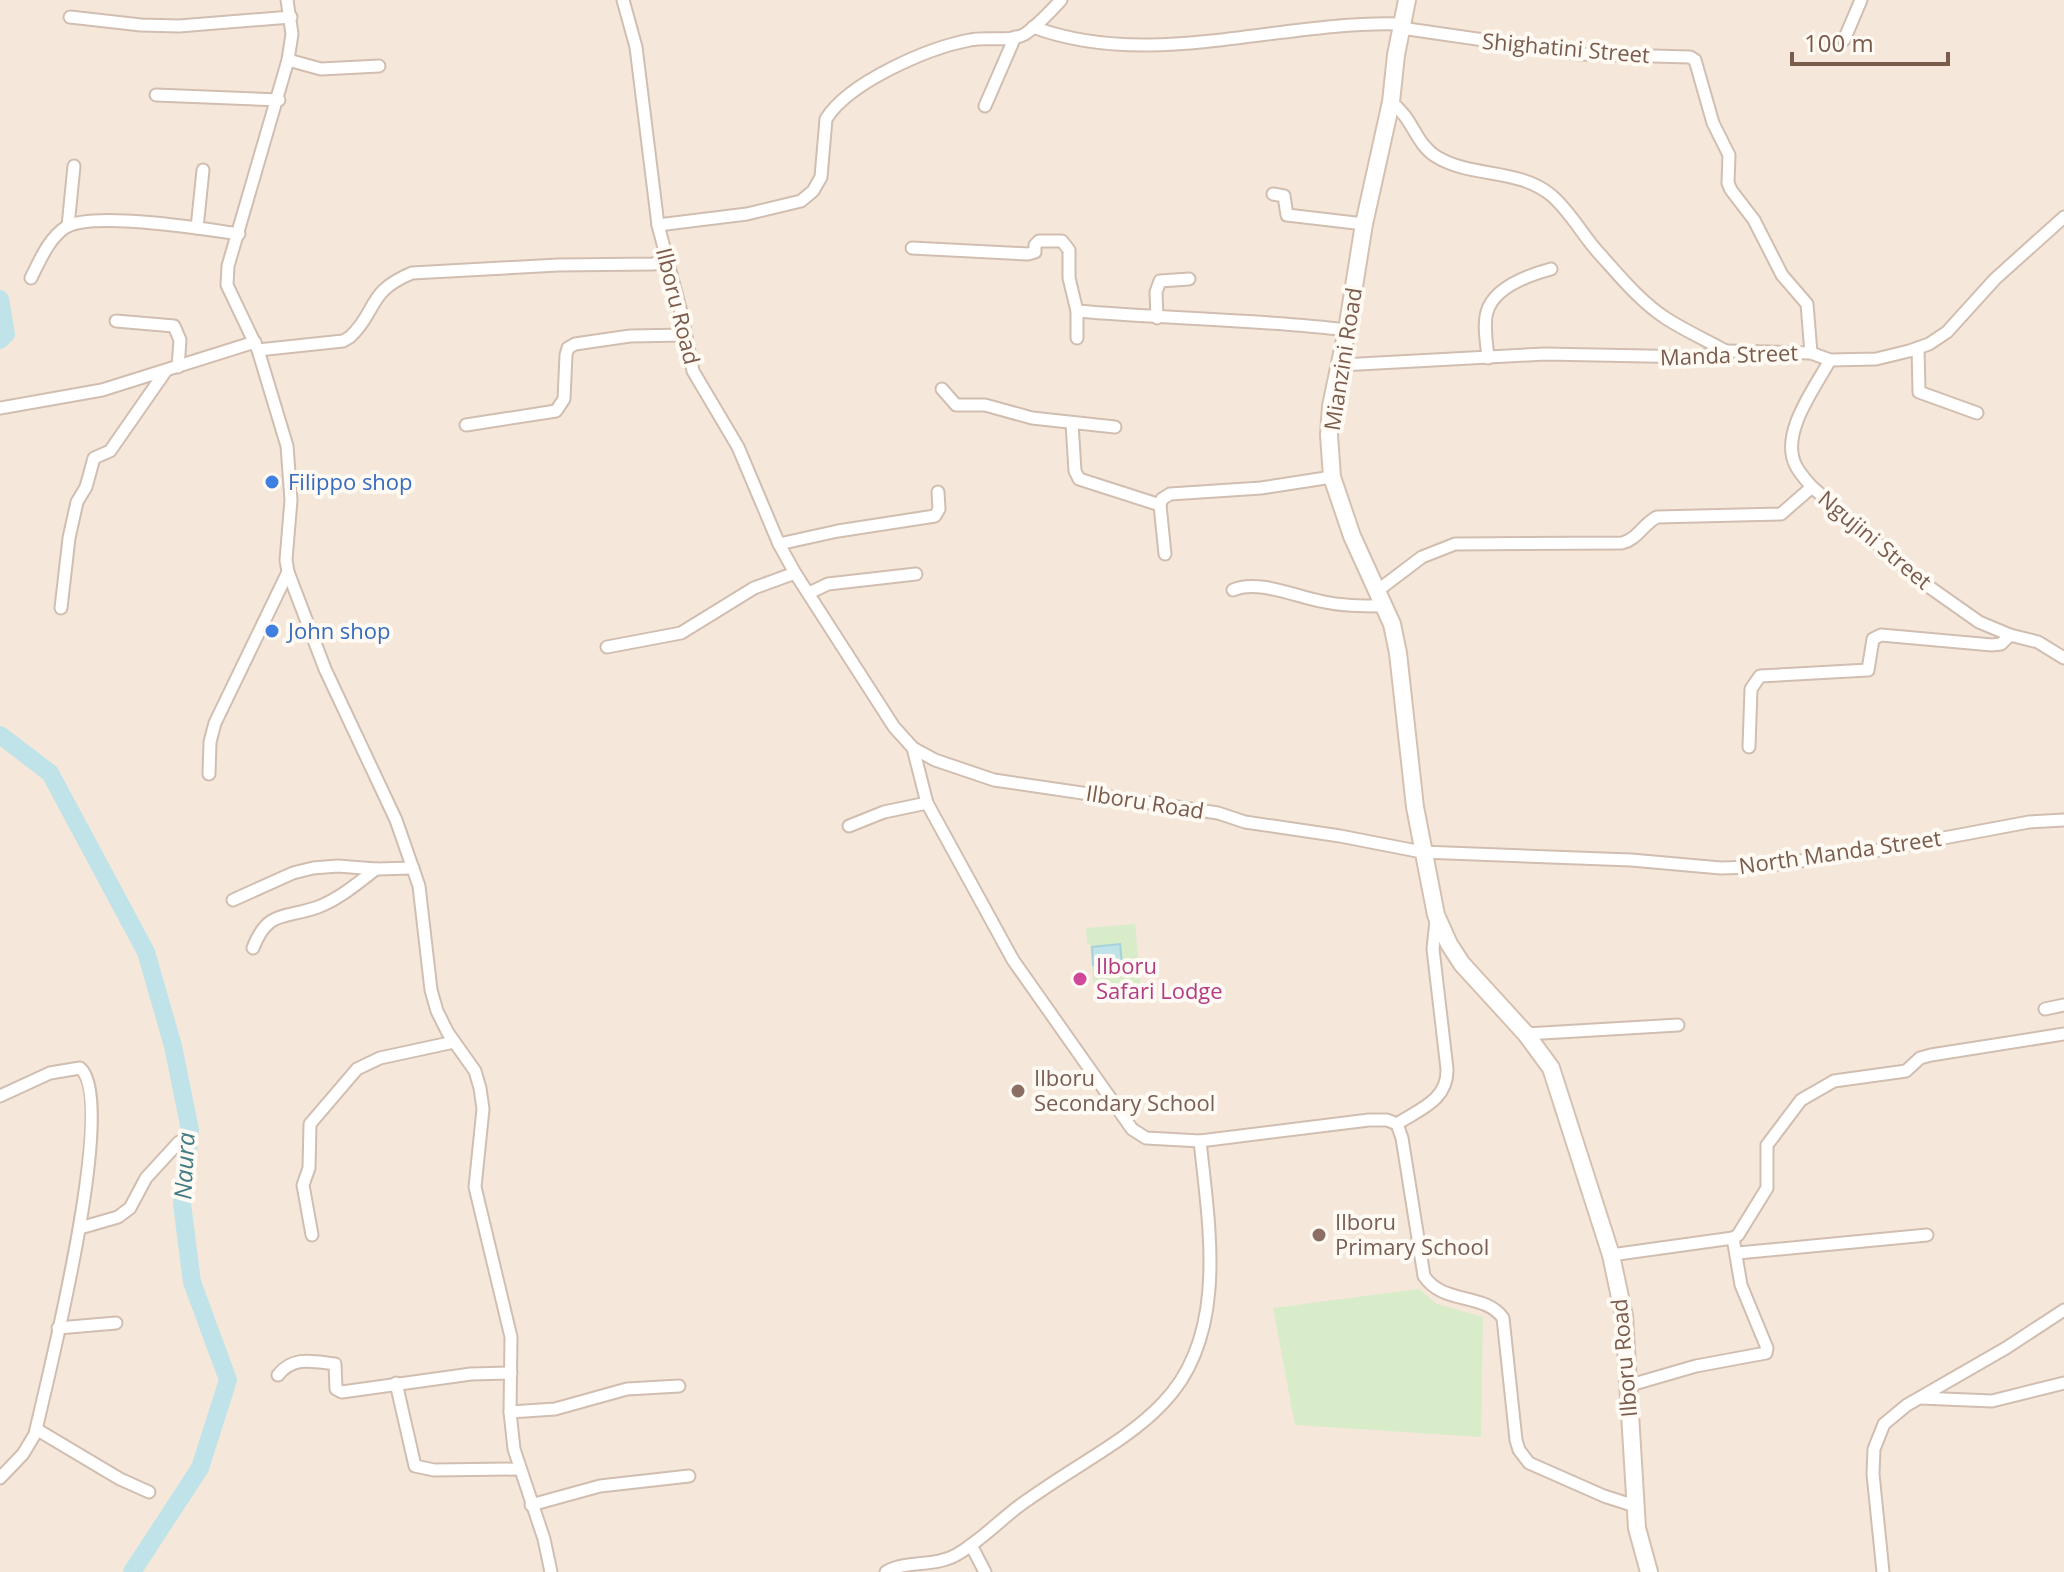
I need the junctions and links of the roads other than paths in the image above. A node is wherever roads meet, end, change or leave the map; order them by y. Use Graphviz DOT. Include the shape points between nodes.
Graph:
graph roads {
  1 [pos="287,0"];
  2 [pos="623,0"];
  3 [pos="1061,0"];
  4 [pos="1407,0"];
  5 [pos="1861,0"];
  6 [pos="70,17"];
  7 [pos="291,17"];
  8 [pos="1401,26"];
  9 [pos="1033,27"];
  10 [pos="1015,37"];
  11 [pos="1844,40"];
  12 [pos="288,60"];
  13 [pos="379,66"];
  14 [pos="156,95"];
  15 [pos="279,100"];
  16 [pos="1391,102"];
  17 [pos="985,106"];
  18 [pos="74,166"];
  19 [pos="203,170"];
  20 [pos="1273,194"];
  21 [pos="2064,217"];
  22 [pos="1364,224"];
  23 [pos="658,225"];
  24 [pos="68,226"];
  25 [pos="197,228"];
  26 [pos="2050,228"];
  27 [pos="2064,231"];
  28 [pos="239,234"];
  29 [pos="912,248"];
  30 [pos="666,256"];
  31 [pos="1551,269"];
  32 [pos="31,278"];
  33 [pos="1189,279"];
  34 [pos="1077,311"];
  35 [pos="1157,318"];
  36 [pos="116,321"];
  37 [pos="1347,330"];
  38 [pos="685,335"];
  39 [pos="1077,338"];
  40 [pos="256,346"];
  41 [pos="1918,348"];
  42 [pos="1726,351"];
  43 [pos="1811,353"];
  44 [pos="1488,358"];
  45 [pos="1830,360"];
  46 [pos="1341,365"];
  47 [pos="178,367"];
  48 [pos="165,372"];
  49 [pos="942,389"];
  50 [pos="0,408"];
  51 [pos="1977,413"];
  52 [pos="1072,423"];
  53 [pos="466,425"];
  54 [pos="1115,427"];
  55 [pos="1332,477"];
  56 [pos="1812,487"];
  57 [pos="938,492"];
  58 [pos="1160,505"];
  59 [pos="779,544"];
  60 [pos="1165,554"];
  61 [pos="288,572"];
  62 [pos="795,573"];
  63 [pos="916,574"];
  64 [pos="1233,590"];
  65 [pos="809,593"];
  66 [pos="1380,599"];
  67 [pos="61,608"];
  68 [pos="2010,635"];
  69 [pos="607,647"];
  70 [pos="2064,658"];
  71 [pos="1749,747"];
  72 [pos="913,748"];
  73 [pos="209,774"];
  74 [pos="927,803"];
  75 [pos="2064,820"];
  76 [pos="849,826"];
  77 [pos="1422,852"];
  78 [pos="413,868"];
  79 [pos="376,869"];
  80 [pos="233,900"];
  81 [pos="1436,915"];
  82 [pos="253,948"];
  83 [pos="2064,1005"];
  84 [pos="2045,1009"];
  85 [pos="1678,1025"];
  86 [pos="1526,1034"];
  87 [pos="2064,1034"];
  88 [pos="454,1042"];
  89 [pos="0,1096"];
  90 [pos="1397,1124"];
  91 [pos="1200,1141"];
  92 [pos="179,1142"];
  93 [pos="80,1228"];
  94 [pos="312,1235"];
  95 [pos="1927,1235"];
  96 [pos="1733,1238"];
  97 [pos="1738,1253"];
  98 [pos="1611,1255"];
  99 [pos="2064,1310"];
  100 [pos="116,1323"];
  101 [pos="58,1328"];
  102 [pos="511,1373"];
  103 [pos="278,1375"];
  104 [pos="396,1383"];
  105 [pos="2064,1383"];
  106 [pos="679,1386"];
  107 [pos="1627,1386"];
  108 [pos="1920,1398"];
  109 [pos="510,1412"];
  110 [pos="36,1429"];
  111 [pos="520,1469"];
  112 [pos="689,1476"];
  113 [pos="0,1478"];
  114 [pos="149,1492"];
  115 [pos="531,1505"];
  116 [pos="1635,1506"];
  117 [pos="971,1545"];
  118 [pos="551,1572"];
  119 [pos="886,1572"];
  120 [pos="985,1572"];
  121 [pos="1649,1572"];
  122 [pos="1883,1572"];
  1 -- 7 [label="street"];
  2 -- 23 [label="street, Ilboru Road" via="638,62"];
  3 -- 9 [label="street"];
  4 -- 8 [label="street, Mianzini Road"];
  5 -- 11 [label="street"];
  6 -- 7 [label="street" via="179,26"];
  7 -- 12 [label="street"];
  8 -- 9 [label="street" via="1359,25 1139,45 1089,43"];
  8 -- 16 [label="street, Mianzini Road"];
  8 -- 43 [label="street, Shighatini Street" via="1580,54 1695,60 1713,123 1729,155 1728,183 1782,275 1807,304"];
  9 -- 10 [label="street"];
  10 -- 17 [label="street"];
  10 -- 23 [label="street" via="970,39 935,51 853,93 826,119 821,177 801,201"];
  12 -- 13 [label="street" via="321,69"];
  12 -- 15 [label="street"];
  14 -- 15 [label="street"];
  15 -- 28 [label="street"];
  16 -- 22 [label="street, Mianzini Road"];
  16 -- 42 [label="street" via="1438,158 1549,193 1643,300"];
  18 -- 24 [label="street"];
  19 -- 25 [label="street"];
  20 -- 22 [label="street" via="1284,196 1287,215"];
  21 -- 26 [label="street, Manda Street"];
  22 -- 37 [label="street, Mianzini Road"];
  23 -- 30 [label="street, Ilboru Road"];
  24 -- 25 [label="street" via="101,222"];
  24 -- 32 [label="street" via="53,239"];
  25 -- 28 [label="street"];
  26 -- 27 [label="street"];
  26 -- 41 [label="street, Manda Street" via="1947,332"];
  28 -- 40 [label="street" via="227,285"];
  29 -- 34 [label="street" via="1028,254 1035,252 1039,241 1062,241 1069,250"];
  30 -- 38 [label="street, Ilboru Road"];
  30 -- 40 [label="street" via="654,264 412,273 379,293 343,341"];
  31 -- 44 [label="street" via="1521,279 1498,295 1487,311"];
  33 -- 35 [label="street" via="1160,281"];
  34 -- 35 [label="street"];
  34 -- 39 [label="street"];
  35 -- 37 [label="street"];
  36 -- 47 [label="street" via="174,326 180,340"];
  37 -- 46 [label="street, Mianzini Road"];
  38 -- 53 [label="street" via="575,344 566,355 564,399 556,411"];
  38 -- 59 [label="street, Ilboru Road" via="693,371 738,447"];
  40 -- 47 [label="street"];
  40 -- 61 [label="street" via="287,446"];
  41 -- 45 [label="street, Manda Street" via="1876,359"];
  41 -- 51 [label="street" via="1919,392"];
  42 -- 43 [label="street, Manda Street"];
  42 -- 44 [label="street, Manda Street" via="1697,357"];
  43 -- 45 [label="street, Manda Street"];
  44 -- 46 [label="street, Manda Street"];
  45 -- 56 [label="street, Ngujini Street" via="1791,436 1796,466"];
  46 -- 55 [label="street, Mianzini Road" via="1331,406"];
  47 -- 48 [label="street"];
  48 -- 50 [label="street" via="84,394"];
  48 -- 67 [label="street" via="110,451 94,458 69,538"];
  49 -- 52 [label="street" via="956,405 985,405"];
  52 -- 54 [label="street"];
  52 -- 58 [label="street" via="1079,479"];
  55 -- 58 [label="street" via="1261,488 1184,491 1170,494"];
  55 -- 66 [label="street, Mianzini Road"];
  56 -- 66 [label="street" via="1781,514 1657,517 1627,542 1455,544 1422,557"];
  56 -- 68 [label="street, Ngujini Street" via="1925,585 1979,622"];
  57 -- 59 [label="street" via="935,516"];
  58 -- 60 [label="street"];
  59 -- 62 [label="street, Ilboru Road"];
  61 -- 73 [label="street" via="215,723"];
  61 -- 78 [label="street"];
  62 -- 65 [label="street, Ilboru Road"];
  62 -- 69 [label="street" via="754,588 681,633"];
  63 -- 65 [label="street" via="828,584"];
  64 -- 66 [label="street" via="1248,585 1321,601"];
  65 -- 72 [label="street, Ilboru Road" via="894,727"];
  66 -- 77 [label="street, Mianzini Road" via="1398,653"];
  68 -- 70 [label="street, Ngujini Street" via="2038,642"];
  68 -- 71 [label="street" via="2001,644 1983,645 1881,635 1873,639 1868,670 1760,676 1751,689"];
  72 -- 74 [label="street"];
  72 -- 77 [label="street, Ilboru Road" via="994,780 1218,813"];
  74 -- 76 [label="street"];
  74 -- 91 [label="street" via="1013,960 1132,1129 1146,1138"];
  75 -- 77 [label="street, North Manda Street" via="1754,867"];
  77 -- 81 [label="street, Ilboru Road"];
  78 -- 79 [label="street"];
  78 -- 88 [label="street" via="431,990"];
  79 -- 80 [label="street" via="313,868"];
  79 -- 82 [label="street" via="317,908 264,925"];
  81 -- 86 [label="street, Ilboru Road" via="1462,964"];
  81 -- 90 [label="street" via="1433,949 1446,1086 1436,1099"];
  83 -- 84 [label="street"];
  85 -- 86 [label="street"];
  86 -- 98 [label="street, Ilboru Road" via="1551,1068"];
  87 -- 96 [label="street" via="1931,1055 1906,1071 1819,1088 1801,1100 1767,1145 1767,1188"];
  88 -- 94 [label="street" via="380,1058 357,1069 310,1124 309,1168 303,1185"];
  88 -- 102 [label="street" via="475,1071 482,1098 475,1187 509,1325"];
  89 -- 93 [label="street" via="72,1067 86,1073 91,1113"];
  90 -- 91 [label="street" via="1369,1120"];
  90 -- 116 [label="street" via="1424,1276 1437,1291 1497,1309 1503,1318 1516,1440 1523,1458"];
  91 -- 117 [label="street" via="1210,1262 1203,1328 1190,1367 1161,1406 1138,1425"];
  92 -- 93 [label="street" via="146,1178 130,1208"];
  93 -- 101 [label="street"];
  95 -- 97 [label="street"];
  96 -- 97 [label="street"];
  96 -- 98 [label="street"];
  97 -- 107 [label="street" via="1741,1285 1766,1353"];
  98 -- 107 [label="street, Ilboru Road" via="1624,1316"];
  99 -- 108 [label="street"];
  100 -- 101 [label="street"];
  101 -- 110 [label="street"];
  102 -- 104 [label="street"];
  102 -- 109 [label="street"];
  103 -- 104 [label="street" via="293,1361 331,1363 336,1366 339,1392"];
  104 -- 111 [label="street" via="415,1466"];
  105 -- 108 [label="street" via="1992,1401"];
  106 -- 109 [label="street" via="627,1389 555,1409"];
  107 -- 116 [label="street, Ilboru Road"];
  108 -- 122 [label="street" via="1892,1415 1874,1449"];
  109 -- 111 [label="street"];
  110 -- 113 [label="street" via="28,1448"];
  110 -- 114 [label="street"];
  111 -- 115 [label="street"];
  112 -- 115 [label="street" via="600,1486"];
  115 -- 118 [label="street"];
  116 -- 121 [label="street, Ilboru Road"];
  117 -- 119 [label="street" via="943,1560"];
  117 -- 120 [label="street"];
}
